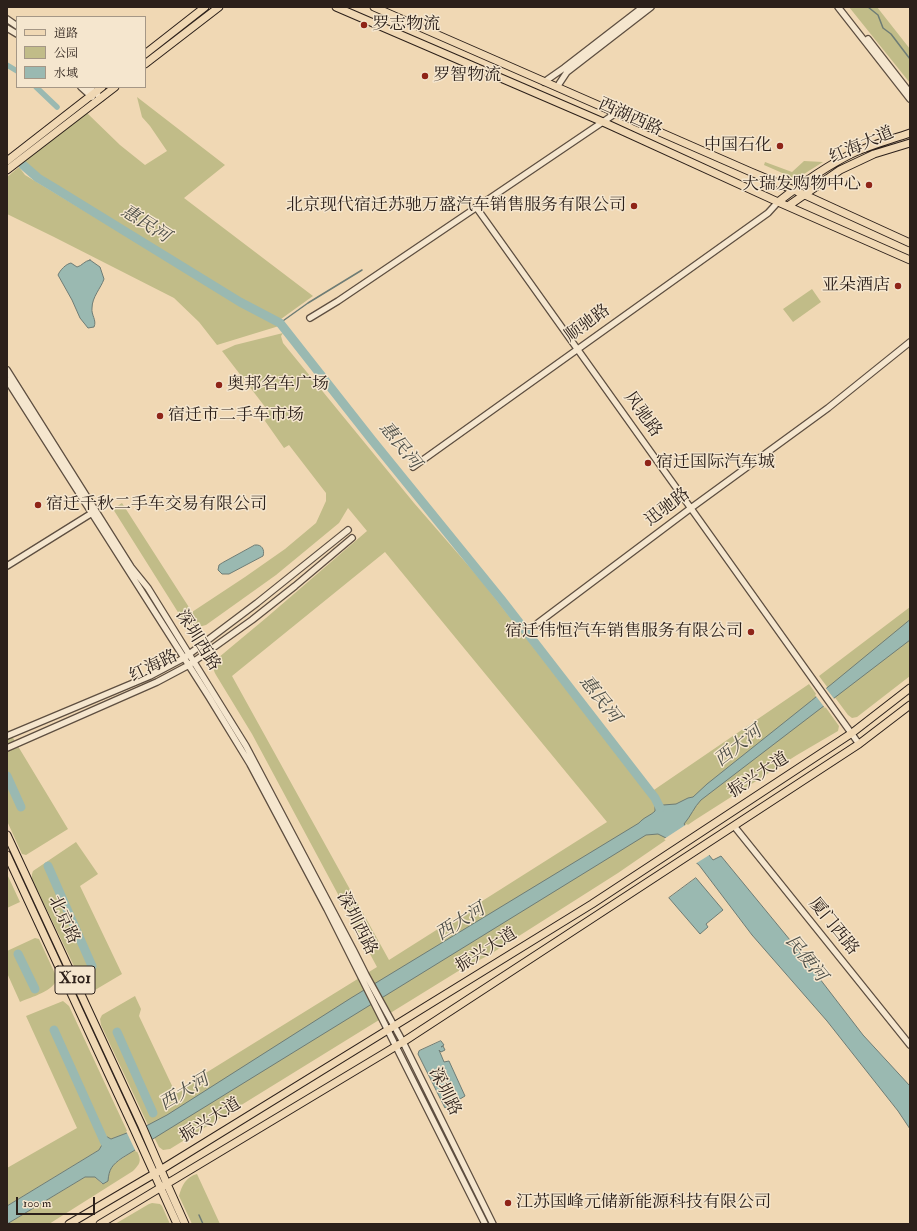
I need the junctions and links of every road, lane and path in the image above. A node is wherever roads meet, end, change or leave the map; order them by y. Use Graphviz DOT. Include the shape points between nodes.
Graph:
graph roads {
  1 [pos="205,7"];
  2 [pos="219,7"];
  3 [pos="336,7"];
  4 [pos="374,7"];
  5 [pos="643,7"];
  6 [pos="651,7"];
  7 [pos="838,7"];
  8 [pos="842,7"];
  9 [pos="7,19"];
  10 [pos="16,25"];
  11 [pos="7,28"];
  12 [pos="16,33"];
  13 [pos="146,53"];
  14 [pos="146,63"];
  15 [pos="544,82"];
  16 [pos="557,87"];
  17 [pos="83,88"];
  18 [pos="90,88"];
  19 [pos="101,88"];
  20 [pos="114,88"];
  21 [pos="910,93"];
  22 [pos="93,94"];
  23 [pos="910,99"];
  24 [pos="99,100"];
  25 [pos="616,113"];
  26 [pos="603,122"];
  27 [pos="910,133"];
  28 [pos="910,142"];
  29 [pos="7,161"];
  30 [pos="7,170"];
  31 [pos="794,190"];
  32 [pos="803,194"];
  33 [pos="778,202"];
  34 [pos="788,206"];
  35 [pos="476,207"];
  36 [pos="910,243"];
  37 [pos="910,260"];
  38 [pos="310,318"];
  39 [pos="910,342"];
  40 [pos="577,348"];
  41 [pos="7,370"];
  42 [pos="7,380"];
  43 [pos="413,467"];
  44 [pos="691,508"];
  45 [pos="92,513"];
  46 [pos="348,530"];
  47 [pos="352,538"];
  48 [pos="7,566"];
  49 [pos="538,623"];
  50 [pos="187,656"];
  51 [pos="191,664"];
  52 [pos="910,688"];
  53 [pos="910,705"];
  54 [pos="852,733"];
  55 [pos="7,736"];
  56 [pos="859,744"];
  57 [pos="7,748"];
  58 [pos="734,826"];
  59 [pos="7,834"];
  60 [pos="7,855"];
  61 [pos="364,977"];
  62 [pos="391,1028"];
  63 [pos="400,1044"];
  64 [pos="910,1046"];
  65 [pos="157,1172"];
  66 [pos="163,1186"];
  67 [pos="69,1224"];
  68 [pos="100,1224"];
  69 [pos="177,1224"];
  70 [pos="185,1224"];
  71 [pos="485,1224"];
  72 [pos="493,1224"];
  1 -- 13 [label="main road"];
  2 -- 14 [label="main road"];
  3 -- 26 [label="main road, 西湖西路"];
  4 -- 15 [label="main road, 西湖西路"];
  5 -- 15 [label="street"];
  6 -- 16 [label="street" via="567,72"];
  7 -- 23 [label="street"];
  8 -- 21 [label="street"];
  9 -- 10 [label="street"];
  11 -- 12 [label="street"];
  15 -- 16 [label="main road, 西湖西路"];
  16 -- 25 [label="main road, 西湖西路"];
  17 -- 22 [label="street"];
  18 -- 22 [label="street"];
  19 -- 22 [label="main road"];
  20 -- 24 [label="main road"];
  22 -- 24 [label="street"];
  22 -- 29 [label="main road"];
  24 -- 30 [label="main road"];
  25 -- 26 [label="street"];
  25 -- 31 [label="main road, 西湖西路"];
  26 -- 33 [label="main road, 西湖西路"];
  26 -- 35 [label="street"];
  27 -- 31 [label="main road, 红海大道" via="851,154"];
  28 -- 32 [label="main road, 红海大道" via="858,161"];
  31 -- 32 [label="main road, 西湖西路"];
  31 -- 33 [label="main road, 红海大道"];
  32 -- 34 [label="main road, 红海大道"];
  32 -- 36 [label="main road, 西湖西路"];
  33 -- 34 [label="main road, 西湖西路"];
  33 -- 40 [label="street, 顺驰路" via="768,213"];
  34 -- 37 [label="main road, 西湖西路"];
  35 -- 38 [label="street"];
  35 -- 40 [label="street, 风驰路"];
  39 -- 44 [label="street, 迅驰路" via="828,408"];
  40 -- 43 [label="street, 顺驰路"];
  40 -- 44 [label="street, 风驰路"];
  41 -- 50 [label="street, 深圳西路" via="131,567 148,588"];
  42 -- 45 [label="street, 深圳西路"];
  44 -- 49 [label="street, 迅驰路"];
  44 -- 54 [label="street, 风驰路"];
  45 -- 48 [label="street"];
  45 -- 50 [label="street, 深圳西路"];
  46 -- 50 [label="street, 红海路" via="252,608"];
  47 -- 51 [label="street, 红海路" via="252,620"];
  50 -- 51 [label="street, 深圳西路"];
  50 -- 55 [label="street, 红海路" via="150,676"];
  51 -- 57 [label="street, 红海路" via="158,682"];
  51 -- 61 [label="street, 深圳西路" via="253,771"];
  52 -- 54 [label="main road, 振兴大道"];
  53 -- 56 [label="main road, 振兴大道"];
  54 -- 56 [label="street, 风驰路"];
  54 -- 62 [label="main road, 振兴大道" via="592,904"];
  56 -- 58 [label="main road, 振兴大道"];
  58 -- 63 [label="main road, 振兴大道"];
  58 -- 64 [label="street, 厦门西路"];
  59 -- 65 [label="main road, 北京路 / X101" via="142,1126"];
  60 -- 65 [label="main road, 北京路 / X101" via="142,1147"];
  61 -- 62 [label="street, 深圳路" via="386,1011"];
  61 -- 62 [label="street, 深圳路" via="380,1015"];
  62 -- 63 [label="street, 深圳路"];
  62 -- 65 [label="main road, 振兴大道"];
  63 -- 66 [label="main road, 振兴大道"];
  63 -- 71 [label="street, 深圳路"];
  63 -- 72 [label="street, 深圳路"];
  65 -- 66 [label="main road"];
  65 -- 67 [label="main road, 振兴大道"];
  66 -- 68 [label="main road, 振兴大道"];
  66 -- 69 [label="main road"];
  66 -- 70 [label="main road"];
}
